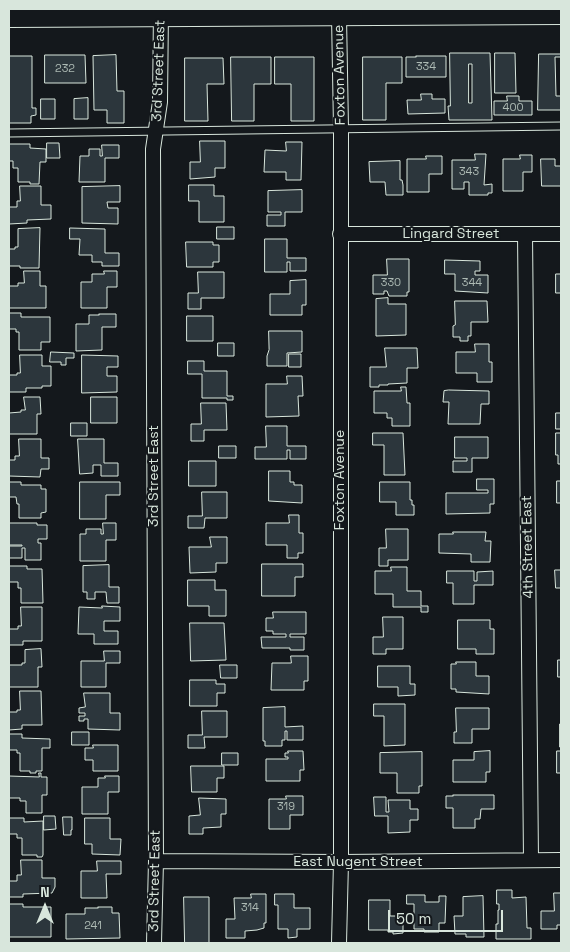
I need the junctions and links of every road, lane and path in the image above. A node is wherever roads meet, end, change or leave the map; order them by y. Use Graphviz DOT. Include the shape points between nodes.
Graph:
graph roads {
  1 [pos="161,12"];
  2 [pos="561,14"];
  3 [pos="338,16"];
  4 [pos="9,17"];
  5 [pos="561,126"];
  6 [pos="341,128"];
  7 [pos="156,132"];
  8 [pos="9,133"];
  9 [pos="340,234"];
  10 [pos="525,234"];
  11 [pos="561,234"];
  12 [pos="531,860"];
  13 [pos="561,860"];
  14 [pos="156,861"];
  15 [pos="341,862"];
  16 [pos="154,943"];
  17 [pos="339,943"];
  1 -- 3 [label="main road"];
  1 -- 4 [label="main road"];
  1 -- 7 [label="street, 3rd Street East" via="160,102"];
  2 -- 3 [label="main road"];
  3 -- 6 [label="street, Foxton Avenue"];
  5 -- 6 [label="lane"];
  6 -- 7 [label="lane"];
  6 -- 9 [label="street, Foxton Avenue"];
  7 -- 8 [label="lane"];
  7 -- 14 [label="street, 3rd Street East" via="153,149"];
  9 -- 10 [label="street, Lingard Street"];
  9 -- 15 [label="street, Foxton Avenue"];
  10 -- 11 [label="street, Lingard Street"];
  10 -- 12 [label="street, 4th Street East"];
  12 -- 13 [label="street, East Nugent Street"];
  12 -- 15 [label="street, East Nugent Street"];
  14 -- 15 [label="street, East Nugent Street"];
  14 -- 16 [label="street, 3rd Street East"];
  15 -- 17 [label="street, Foxton Avenue"];
}
